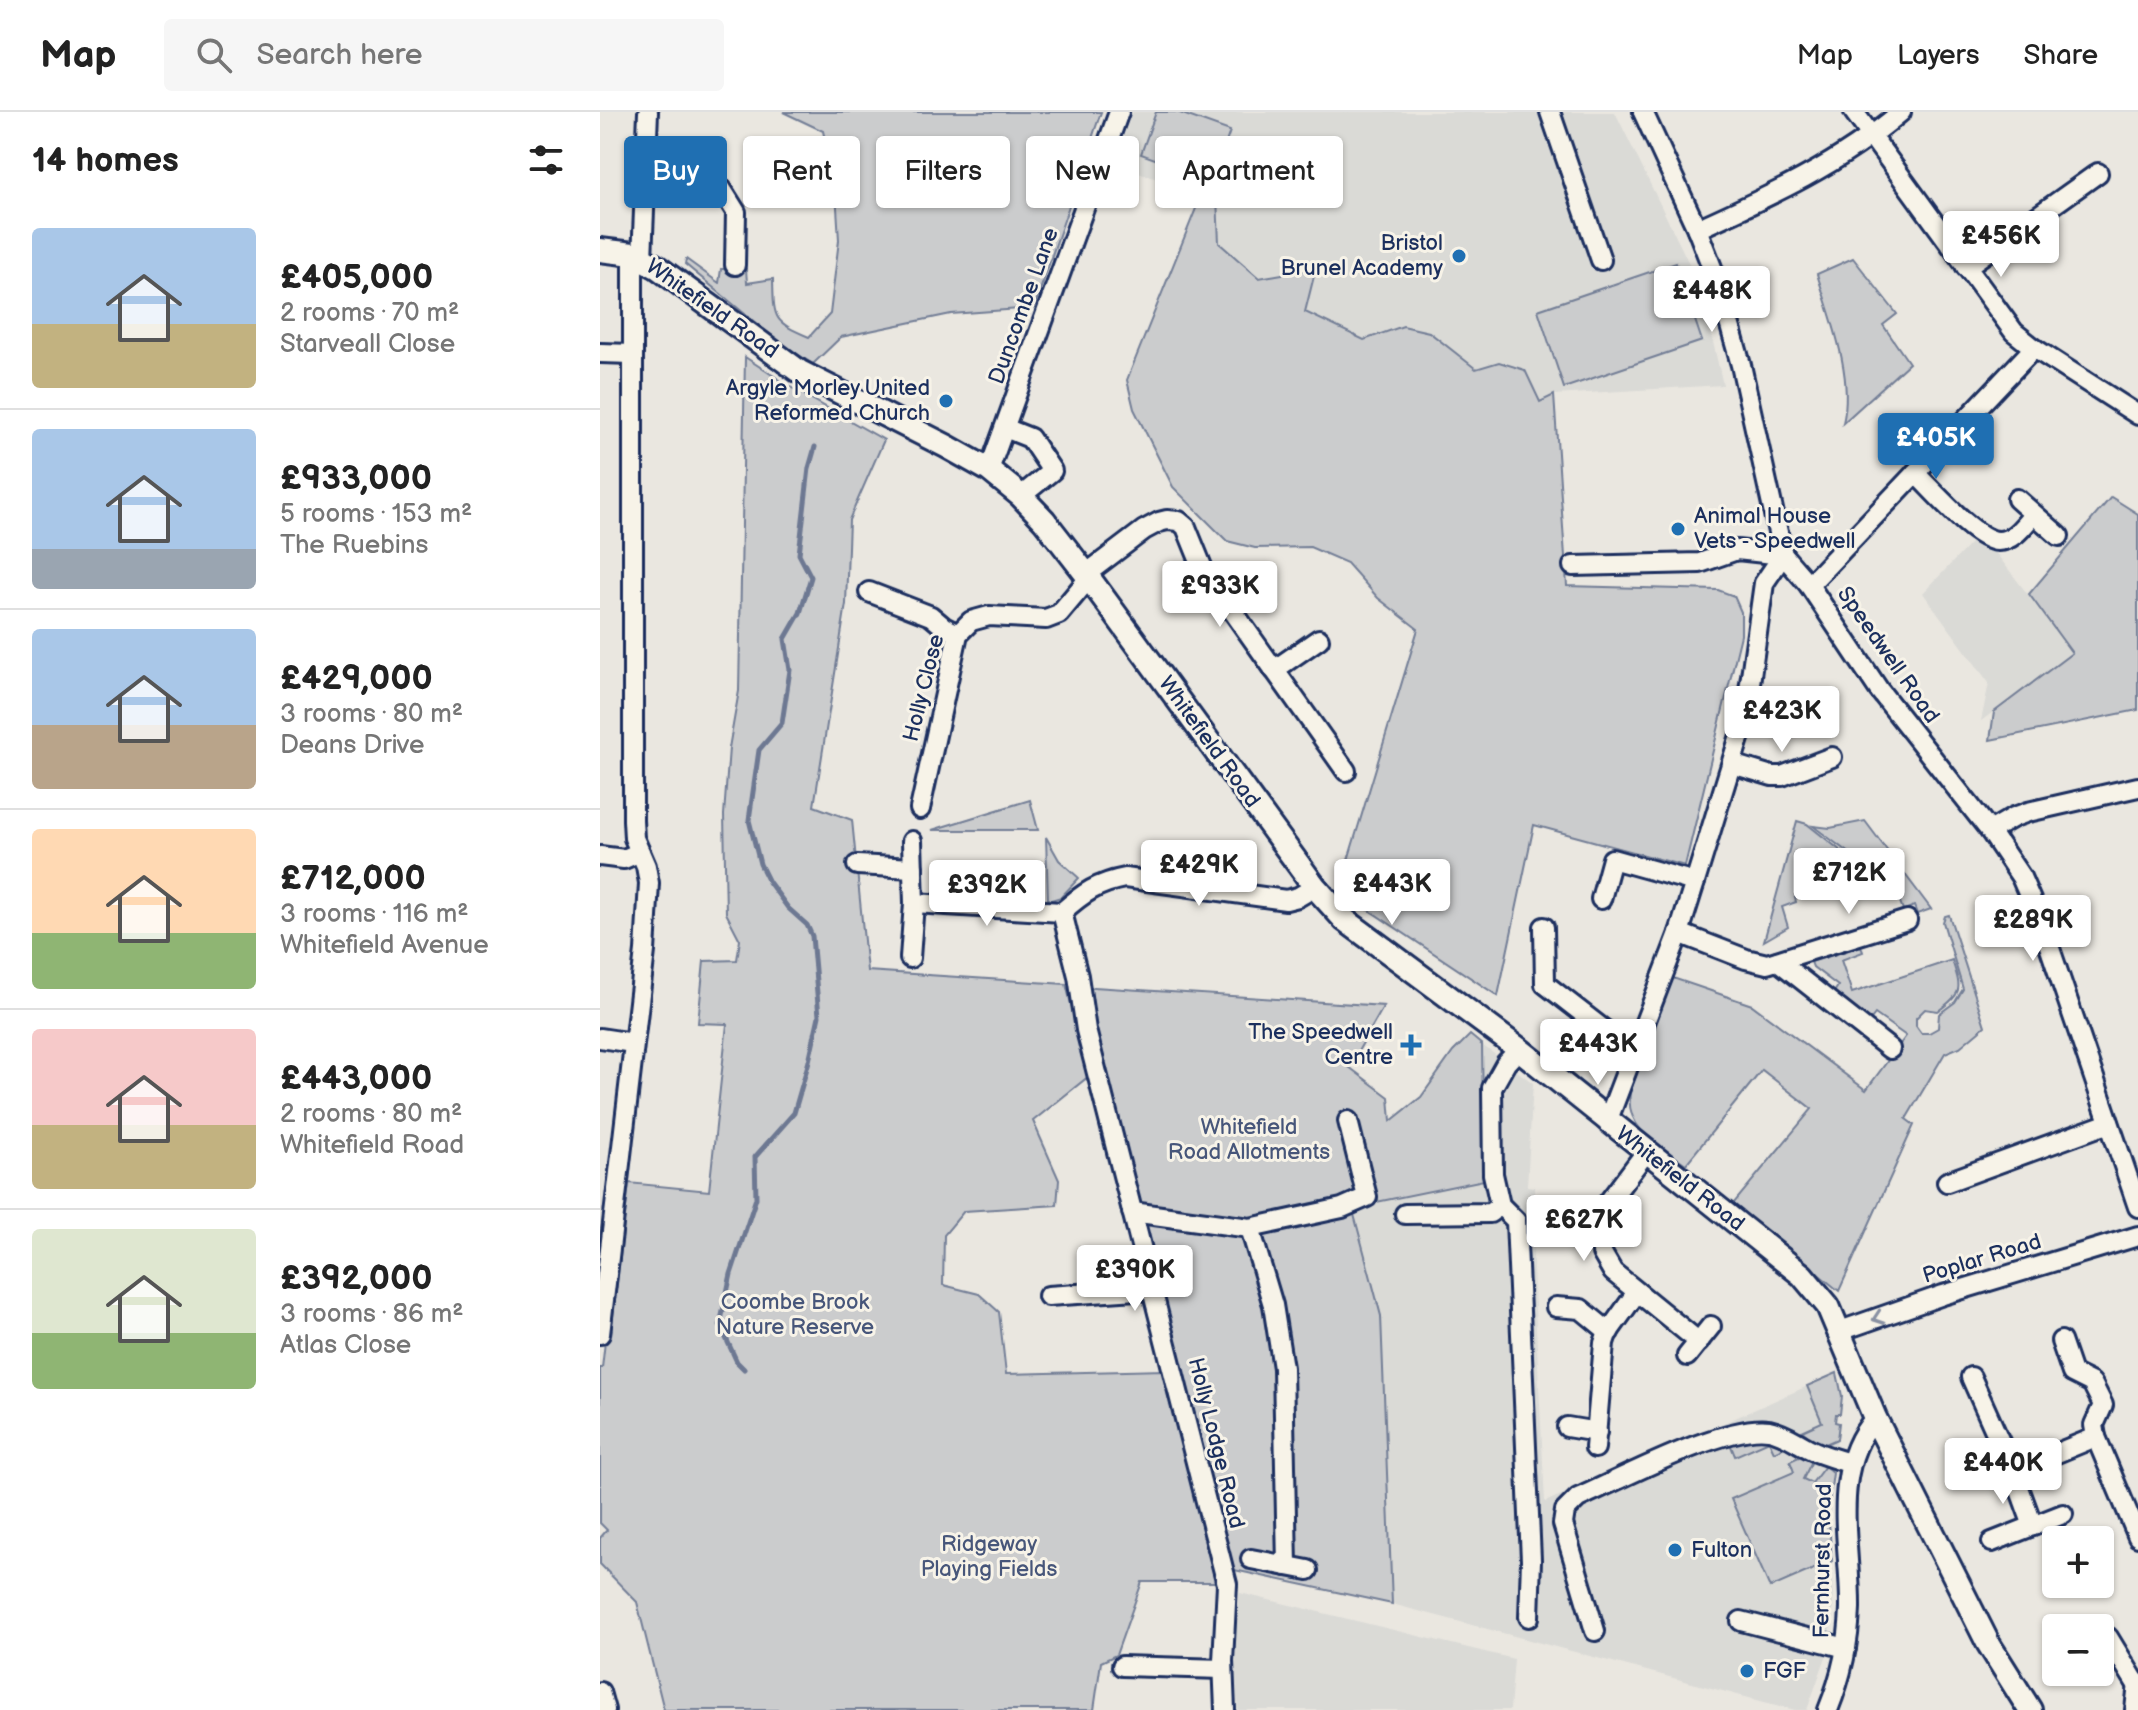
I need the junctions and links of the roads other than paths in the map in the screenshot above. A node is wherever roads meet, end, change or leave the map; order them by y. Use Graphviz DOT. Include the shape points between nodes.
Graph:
graph roads {
  1 [pos="648,112"];
  2 [pos="1119,112"];
  3 [pos="1550,112"];
  4 [pos="1643,112"];
  5 [pos="1854,112"];
  6 [pos="1901,112"];
  7 [pos="647,136"];
  8 [pos="1872,136"];
  9 [pos="2098,173"];
  10 [pos="727,198"];
  11 [pos="643,208"];
  12 [pos="1697,229"];
  13 [pos="600,250"];
  14 [pos="638,256"];
  15 [pos="1601,260"];
  16 [pos="735,265"];
  17 [pos="1966,267"];
  18 [pos="2034,348"];
  19 [pos="600,353"];
  20 [pos="633,354"];
  21 [pos="2138,415"];
  22 [pos="1005,428"];
  23 [pos="989,470"];
  24 [pos="1915,473"];
  25 [pos="1021,496"];
  26 [pos="2017,499"];
  27 [pos="2033,515"];
  28 [pos="2059,536"];
  29 [pos="1783,555"];
  30 [pos="1573,566"];
  31 [pos="1088,576"];
  32 [pos="1809,585"];
  33 [pos="869,592"];
  34 [pos="958,634"];
  35 [pos="1319,639"];
  36 [pos="1274,670"];
  37 [pos="1832,757"];
  38 [pos="1732,764"];
  39 [pos="1346,771"];
  40 [pos="2138,787"];
  41 [pos="920,809"];
  42 [pos="1990,831"];
  43 [pos="912,841"];
  44 [pos="640,852"];
  45 [pos="600,856"];
  46 [pos="857,865"];
  47 [pos="913,868"];
  48 [pos="1695,882"];
  49 [pos="1315,887"];
  50 [pos="1601,899"];
  51 [pos="914,903"];
  52 [pos="1062,912"];
  53 [pos="1907,920"];
  54 [pos="1544,927"];
  55 [pos="1679,933"];
  56 [pos="910,958"];
  57 [pos="1778,961"];
  58 [pos="1838,1008"];
  59 [pos="1826,1024"];
  60 [pos="600,1038"];
  61 [pos="633,1043"];
  62 [pos="1519,1049"];
  63 [pos="1890,1049"];
  64 [pos="1634,1053"];
  65 [pos="1348,1121"];
  66 [pos="1607,1122"];
  67 [pos="2109,1123"];
  68 [pos="1646,1152"];
  69 [pos="1947,1182"];
  70 [pos="1500,1205"];
  71 [pos="2138,1207"];
  72 [pos="608,1211"];
  73 [pos="1132,1212"];
  74 [pos="1405,1214"];
  75 [pos="1250,1228"];
  76 [pos="2138,1236"];
  77 [pos="1151,1289"];
  78 [pos="1637,1292"];
  79 [pos="1048,1296"];
  80 [pos="1556,1307"];
  81 [pos="1711,1326"];
  82 [pos="1840,1331"];
  83 [pos="1609,1332"];
  84 [pos="600,1334"];
  85 [pos="2061,1341"];
  86 [pos="1971,1377"];
  87 [pos="1875,1418"];
  88 [pos="1567,1427"];
  89 [pos="2096,1437"];
  90 [pos="1849,1463"];
  91 [pos="2013,1471"];
  92 [pos="2063,1514"];
  93 [pos="2033,1526"];
  94 [pos="2138,1537"];
  95 [pos="1992,1542"];
  96 [pos="1251,1559"];
  97 [pos="1287,1566"];
  98 [pos="1308,1570"];
  99 [pos="1529,1617"];
  100 [pos="1741,1621"];
  101 [pos="1595,1631"];
  102 [pos="1846,1648"];
  103 [pos="2114,1649"];
  104 [pos="1122,1666"];
  105 [pos="1223,1669"];
  106 [pos="600,1692"];
  107 [pos="2136,1693"];
  108 [pos="605,1710"];
  109 [pos="1225,1710"];
  110 [pos="1828,1710"];
  111 [pos="2030,1710"];
  1 -- 7 [label="street"];
  2 -- 22 [label="street, Duncombe Lane"];
  3 -- 15 [label="street"];
  4 -- 12 [label="street, Speedwell Road"];
  5 -- 8 [label="street"];
  6 -- 8 [label="street"];
  8 -- 12 [label="street" via="1787,189"];
  8 -- 17 [label="street"];
  9 -- 17 [label="street"];
  10 -- 16 [label="street" via="736,212"];
  11 -- 14 [label="street"];
  12 -- 29 [label="street, Speedwell Road" via="1735,341"];
  13 -- 14 [label="main road"];
  14 -- 20 [label="street"];
  14 -- 23 [label="main road, Whitefield Road" via="810,379"];
  17 -- 18 [label="street" via="2014,332"];
  18 -- 21 [label="street"];
  18 -- 24 [label="street"];
  19 -- 20 [label="street"];
  20 -- 44 [label="street" via="633,820"];
  22 -- 23 [label="street, Duncombe Lane"];
  22 -- 25 [label="street" via="1030,438 1052,471"];
  23 -- 25 [label="main road, Whitefield Road"];
  24 -- 27 [label="street" via="1987,537 1999,541 2013,536"];
  24 -- 32 [label="street"];
  25 -- 31 [label="main road, Whitefield Road"];
  26 -- 27 [label="street"];
  27 -- 28 [label="street"];
  29 -- 30 [label="street" via="1737,550 1700,563"];
  29 -- 32 [label="street, Speedwell Road"];
  29 -- 38 [label="street" via="1764,583 1745,719"];
  31 -- 34 [label="street, Holly Close" via="1059,614 1046,619 989,616 971,621"];
  31 -- 36 [label="street, Holly Close" via="1144,530 1179,521 1192,537 1203,569"];
  31 -- 49 [label="main road, Whitefield Road"];
  32 -- 42 [label="street, Speedwell Road" via="1879,690"];
  33 -- 34 [label="street" via="931,616"];
  34 -- 41 [label="street, Holly Close"];
  35 -- 36 [label="street"];
  36 -- 39 [label="street"];
  37 -- 38 [label="street" via="1801,760 1787,775"];
  38 -- 48 [label="street"];
  40 -- 42 [label="street" via="2028,812"];
  42 -- 67 [label="street, Speedwell Road" via="2021,877 2042,925"];
  43 -- 47 [label="street"];
  44 -- 45 [label="street" via="624,859"];
  44 -- 61 [label="street" via="649,883"];
  46 -- 47 [label="street"];
  47 -- 51 [label="street"];
  48 -- 50 [label="street" via="1612,859"];
  48 -- 55 [label="street"];
  49 -- 52 [label="street" via="1286,900 1125,878 1102,882"];
  49 -- 62 [label="main road, Whitefield Road" via="1345,920"];
  51 -- 52 [label="street"];
  51 -- 56 [label="street"];
  52 -- 73 [label="street, Holly Lodge Road"];
  53 -- 57 [label="street"];
  54 -- 64 [label="street" via="1545,984"];
  55 -- 57 [label="street" via="1754,962"];
  55 -- 64 [label="street"];
  57 -- 58 [label="street"];
  58 -- 59 [label="street"];
  58 -- 63 [label="street"];
  60 -- 61 [label="street"];
  61 -- 72 [label="street"];
  62 -- 66 [label="main road, Whitefield Road"];
  62 -- 70 [label="street" via="1492,1088 1493,1174"];
  64 -- 66 [label="street"];
  65 -- 75 [label="street" via="1367,1197 1342,1208"];
  66 -- 68 [label="main road, Whitefield Road"];
  67 -- 69 [label="street"];
  67 -- 71 [label="street, Speedwell Road"];
  68 -- 78 [label="street" via="1608,1201 1601,1222 1607,1263"];
  68 -- 82 [label="main road, Whitefield Road" via="1802,1275 1828,1306"];
  70 -- 74 [label="street" via="1490,1213"];
  70 -- 99 [label="street" via="1516,1221"];
  72 -- 84 [label="street"];
  73 -- 75 [label="street"];
  73 -- 77 [label="street, Holly Lodge Road"];
  75 -- 97 [label="street" via="1273,1305 1283,1368"];
  76 -- 82 [label="street, Poplar Road, one-way"];
  77 -- 79 [label="street"];
  77 -- 105 [label="street, Holly Lodge Road" via="1227,1584"];
  78 -- 81 [label="street" via="1693,1349"];
  78 -- 83 [label="street"];
  80 -- 83 [label="street" via="1581,1309"];
  82 -- 87 [label="main road, Whitefield Road"];
  83 -- 88 [label="street" via="1596,1440"];
  85 -- 89 [label="street" via="2072,1373 2092,1383 2103,1405 2094,1425"];
  86 -- 91 [label="street"];
  87 -- 90 [label="street, Fernhurst Road" via="1857,1441"];
  87 -- 111 [label="main road, Whitefield Road" via="1988,1643"];
  89 -- 91 [label="street"];
  89 -- 94 [label="street"];
  90 -- 101 [label="street" via="1810,1450 1782,1433 1744,1430 1578,1498 1565,1511 1563,1524"];
  90 -- 102 [label="street, Fernhurst Road"];
  91 -- 93 [label="street"];
  92 -- 93 [label="street"];
  93 -- 95 [label="street"];
  96 -- 97 [label="street"];
  97 -- 98 [label="street"];
  100 -- 102 [label="street"];
  102 -- 110 [label="street, Fernhurst Road"];
  103 -- 107 [label="street"];
  104 -- 105 [label="street"];
  105 -- 109 [label="street, Holly Lodge Road"];
  106 -- 108 [label="street"];
}
